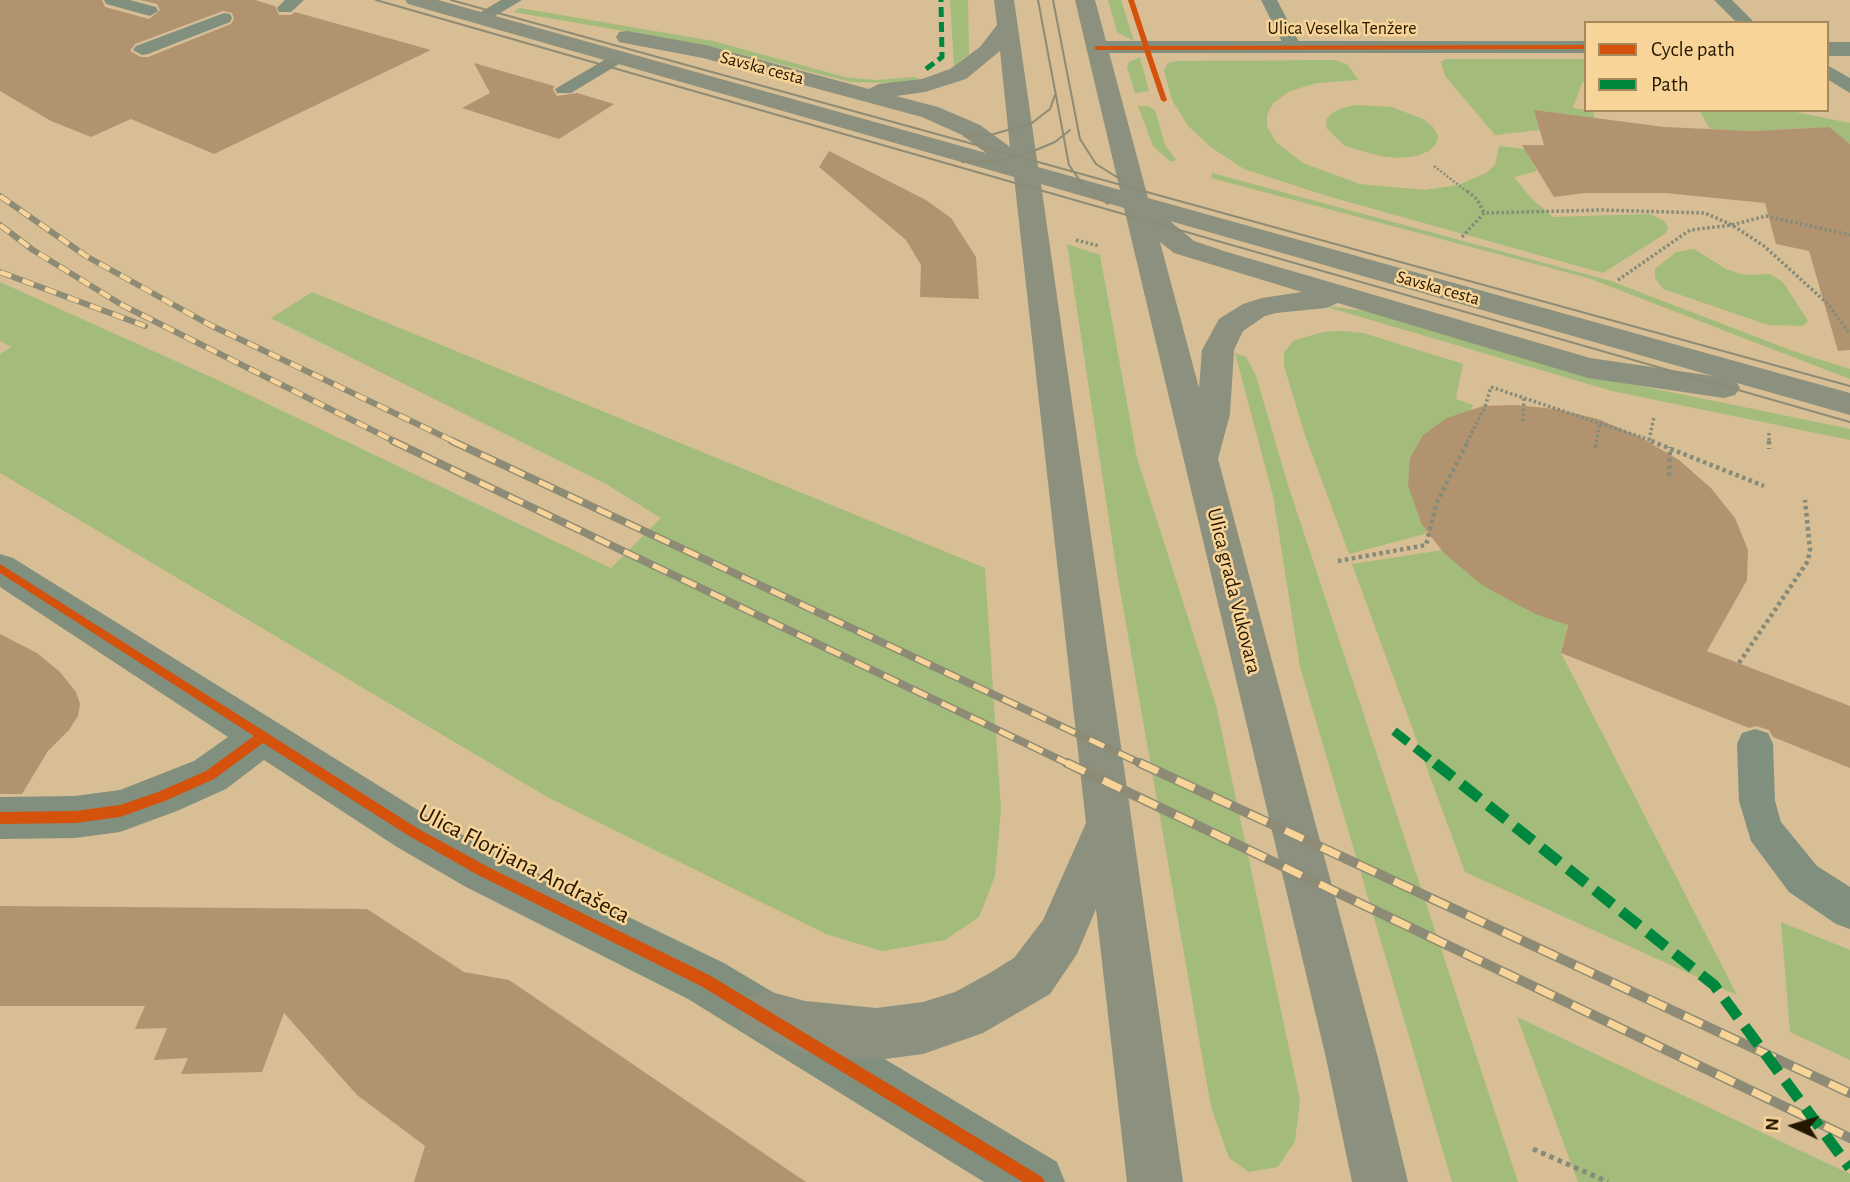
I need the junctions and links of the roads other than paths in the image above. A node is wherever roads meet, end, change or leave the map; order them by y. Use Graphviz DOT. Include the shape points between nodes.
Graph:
graph roads {
  1 [pos="112,0"];
  2 [pos="415,0"];
  3 [pos="514,0"];
  4 [pos="1004,0"];
  5 [pos="1085,0"];
  6 [pos="1269,0"];
  7 [pos="1722,0"];
  8 [pos="150,11"];
  9 [pos="479,18"];
  10 [pos="1745,21"];
  11 [pos="1007,26"];
  12 [pos="200,44"];
  13 [pos="1292,46"];
  14 [pos="1584,47"];
  15 [pos="1097,48"];
  16 [pos="1850,48"];
  17 [pos="1829,49"];
  18 [pos="142,50"];
  19 [pos="618,57"];
  20 [pos="1829,71"];
  21 [pos="1850,87"];
  22 [pos="564,89"];
  23 [pos="845,90"];
  24 [pos="1026,172"];
  25 [pos="1136,203"];
  26 [pos="1366,302"];
  27 [pos="1836,400"];
  28 [pos="1201,462"];
  29 [pos="0,568"];
  30 [pos="263,736"];
  31 [pos="1755,744"];
  32 [pos="0,818"];
  33 [pos="1109,823"];
  34 [pos="1850,910"];
  35 [pos="764,1016"];
  36 [pos="1037,1182"];
  37 [pos="1155,1182"];
  38 [pos="1380,1182"];
  1 -- 8 [label="lane"];
  2 -- 9 [label="main road, Savska cesta"];
  3 -- 9 [label="lane"];
  4 -- 11 [label="main road"];
  5 -- 15 [label="main road, Ulica grada Vukovara"];
  6 -- 13 [label="lane"];
  7 -- 10 [label="lane"];
  9 -- 19 [label="main road, Savska cesta"];
  9 -- 23 [label="main road, Savska cesta" via="681,47"];
  11 -- 23 [label="main road" via="975,64 941,82 883,91"];
  11 -- 24 [label="main road"];
  12 -- 18 [label="lane" via="225,27"];
  13 -- 14 [label="street, Ulica Veselka Tenžere"];
  13 -- 15 [label="street, Ulica Veselka Tenžere"];
  15 -- 25 [label="main road, Ulica grada Vukovara"];
  16 -- 17 [label="street"];
  19 -- 22 [label="lane"];
  19 -- 24 [label="main road, Savska cesta"];
  20 -- 21 [label="lane"];
  23 -- 24 [label="main road, Savska cesta" via="956,121"];
  24 -- 25 [label="main road, Savska cesta"];
  24 -- 33 [label="main road"];
  25 -- 26 [label="main road" via="1184,247"];
  25 -- 27 [label="main road, Savska cesta"];
  25 -- 28 [label="main road, Ulica grada Vukovara"];
  26 -- 27 [label="main road" via="1588,368"];
  26 -- 28 [label="main road" via="1315,298 1282,302 1254,310 1230,326 1218,350 1213,414"];
  28 -- 38 [label="main road, Ulica grada Vukovara"];
  29 -- 30 [label="street, Ulica Florijana Andrašeca"];
  30 -- 32 [label="street" via="209,775 120,811"];
  30 -- 35 [label="street, Ulica Florijana Andrašeca" via="412,832 663,958"];
  31 -- 34 [label="lane" via="1757,801 1764,829 1803,879"];
  33 -- 35 [label="main road" via="1060,937 1032,976 965,1015 923,1028 877,1034 806,1027"];
  33 -- 37 [label="main road"];
  35 -- 36 [label="street, Ulica Florijana Andrašeca"];
}
